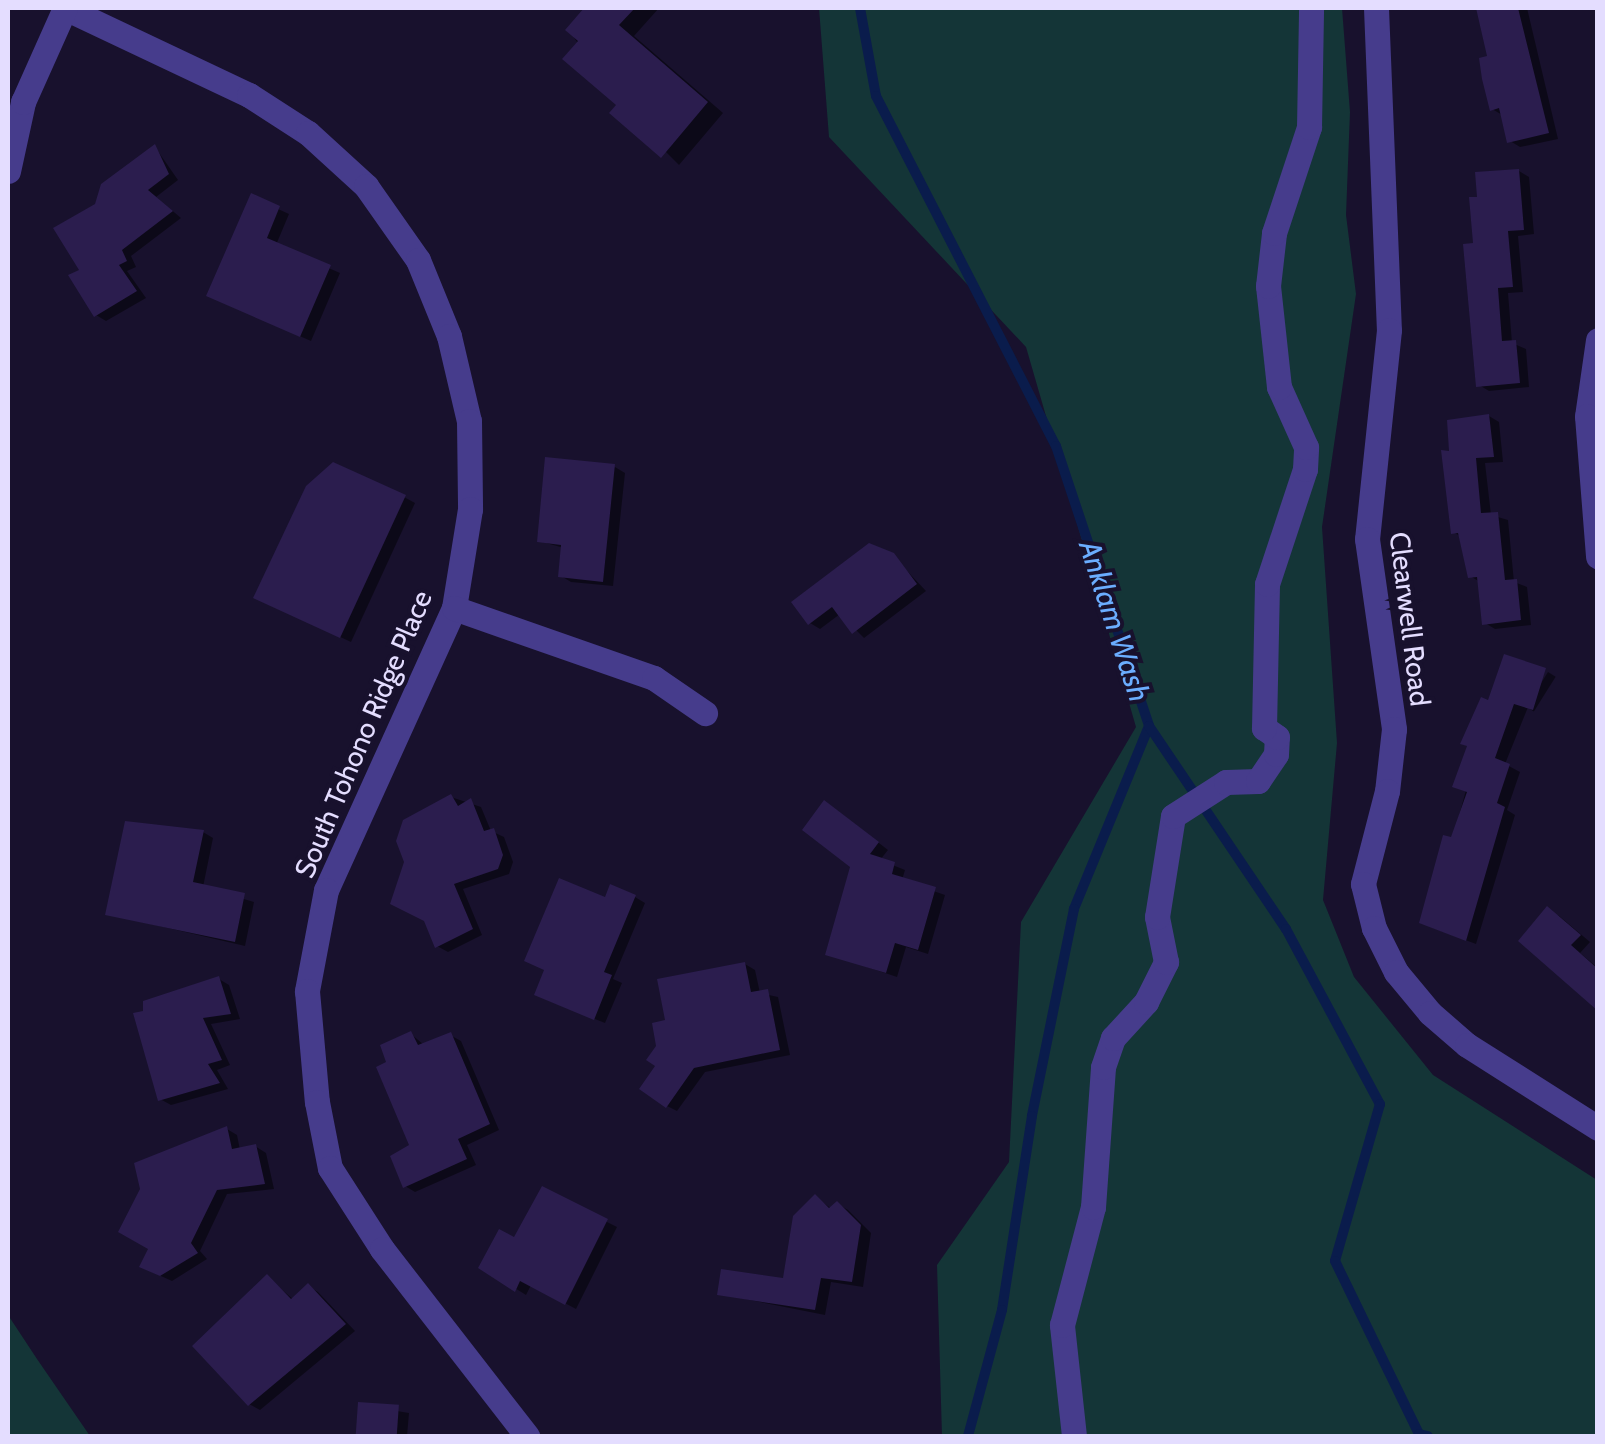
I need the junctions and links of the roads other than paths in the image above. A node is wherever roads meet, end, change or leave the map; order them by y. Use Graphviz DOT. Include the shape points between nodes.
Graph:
graph roads {
  1 [pos="65,8"];
  2 [pos="1311,8"];
  3 [pos="1376,8"];
  4 [pos="8,171"];
  5 [pos="1598,340"];
  6 [pos="1598,557"];
  7 [pos="454,608"];
  8 [pos="705,713"];
  9 [pos="1598,1128"];
  10 [pos="527,1436"];
  11 [pos="1074,1436"];
  1 -- 4 [label="street" via="24,102"];
  1 -- 7 [label="street, South Tohono Ridge Place" via="249,95 308,133 366,186 418,260 449,336 468,421 470,510"];
  2 -- 11 [label="street" via="1309,127 1274,233 1268,286 1280,386 1306,447 1305,469 1267,584 1264,728 1277,737 1276,754 1258,781 1226,782 1173,816 1158,918 1166,962 1146,1002 1113,1038 1104,1067 1093,1207 1062,1324"];
  3 -- 9 [label="street, Clearwell Road" via="1389,330 1366,539 1394,729 1364,884 1374,928 1396,972 1430,1014 1466,1045"];
  5 -- 6 [label="street" via="1587,416"];
  7 -- 8 [label="street" via="654,678"];
  7 -- 10 [label="street, South Tohono Ridge Place" via="326,890 307,990 316,1102 330,1168 382,1249"];
}
